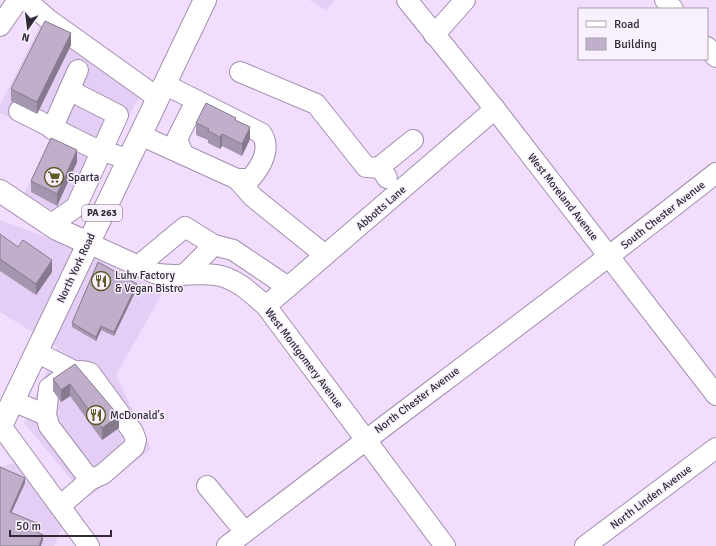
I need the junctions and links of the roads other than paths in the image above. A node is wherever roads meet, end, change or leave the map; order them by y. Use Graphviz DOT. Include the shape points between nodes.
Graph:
graph roads {
  1 [pos="18,0"];
  2 [pos="26,0"];
  3 [pos="205,0"];
  4 [pos="407,0"];
  5 [pos="465,0"];
  6 [pos="665,0"];
  7 [pos="672,8"];
  8 [pos="0,26"];
  9 [pos="434,35"];
  10 [pos="708,48"];
  11 [pos="716,57"];
  12 [pos="78,70"];
  13 [pos="240,72"];
  14 [pos="70,90"];
  15 [pos="161,91"];
  16 [pos="201,103"];
  17 [pos="495,109"];
  18 [pos="19,111"];
  19 [pos="52,129"];
  20 [pos="140,135"];
  21 [pos="413,140"];
  22 [pos="102,151"];
  23 [pos="183,154"];
  24 [pos="128,158"];
  25 [pos="382,168"];
  26 [pos="716,173"];
  27 [pos="237,179"];
  28 [pos="0,191"];
  29 [pos="398,192"];
  30 [pos="50,225"];
  31 [pos="88,243"];
  32 [pos="214,245"];
  33 [pos="325,255"];
  34 [pos="609,257"];
  35 [pos="138,266"];
  36 [pos="184,275"];
  37 [pos="288,287"];
  38 [pos="266,306"];
  39 [pos="36,352"];
  40 [pos="74,371"];
  41 [pos="716,395"];
  42 [pos="13,401"];
  43 [pos="46,415"];
  44 [pos="0,427"];
  45 [pos="365,440"];
  46 [pos="716,448"];
  47 [pos="90,480"];
  48 [pos="208,486"];
  49 [pos="60,506"];
  50 [pos="245,532"];
  51 [pos="87,545"];
  52 [pos="227,546"];
  53 [pos="444,546"];
  54 [pos="585,546"];
  1 -- 8 [label="street"];
  2 -- 15 [label="street" via="49,20"];
  3 -- 15 [label="main road, North York Road / PA 263"];
  4 -- 9 [label="street, West Moreland Avenue"];
  5 -- 9 [label="street"];
  6 -- 7 [label="street"];
  9 -- 17 [label="street, West Moreland Avenue"];
  10 -- 11 [label="street"];
  12 -- 14 [label="street"];
  13 -- 25 [label="street" via="316,104 366,167"];
  14 -- 19 [label="street"];
  14 -- 22 [label="street" via="118,115"];
  15 -- 16 [label="street"];
  15 -- 20 [label="main road, North York Road / PA 263"];
  16 -- 23 [label="street" via="192,107 177,139"];
  16 -- 27 [label="street" via="261,133 266,140 267,148 256,172 250,179"];
  17 -- 29 [label="street, Abbotts Lane"];
  17 -- 34 [label="street, West Moreland Avenue"];
  18 -- 19 [label="street"];
  19 -- 22 [label="street"];
  20 -- 23 [label="street"];
  20 -- 24 [label="main road, North York Road / PA 263"];
  21 -- 25 [label="street" via="382,165"];
  22 -- 24 [label="street"];
  22 -- 30 [label="street" via="76,207"];
  23 -- 27 [label="street"];
  24 -- 31 [label="main road, North York Road / PA 263"];
  25 -- 29 [label="street"];
  26 -- 34 [label="street, South Chester Avenue"];
  27 -- 33 [label="street" via="253,197"];
  28 -- 30 [label="main road"];
  29 -- 33 [label="street, Abbotts Lane"];
  30 -- 31 [label="main road"];
  31 -- 35 [label="street, West Montgomery Avenue"];
  31 -- 39 [label="main road, North York Road / PA 263"];
  32 -- 35 [label="street" via="185,227"];
  32 -- 36 [label="street"];
  32 -- 37 [label="street" via="233,250"];
  33 -- 37 [label="street, Abbotts Lane"];
  34 -- 41 [label="street, West Moreland Avenue"];
  34 -- 45 [label="street, North Chester Avenue"];
  35 -- 36 [label="street, West Montgomery Avenue" via="164,276"];
  36 -- 38 [label="street, West Montgomery Avenue" via="216,275 225,278 246,288"];
  37 -- 38 [label="street, Abbotts Lane"];
  38 -- 45 [label="street, West Montgomery Avenue"];
  39 -- 40 [label="street"];
  39 -- 42 [label="main road, North York Road / PA 263"];
  40 -- 43 [label="street" via="49,388"];
  40 -- 47 [label="street" via="90,373 133,432 136,440 134,447 103,474"];
  42 -- 43 [label="street"];
  42 -- 44 [label="main road, North York Road / PA 263"];
  43 -- 47 [label="street" via="49,426"];
  44 -- 49 [label="street"];
  45 -- 50 [label="street, North Chester Avenue"];
  45 -- 53 [label="street, West Montgomery Avenue"];
  46 -- 54 [label="street, North Linden Avenue"];
  47 -- 49 [label="street"];
  48 -- 50 [label="street"];
  49 -- 51 [label="street"];
  50 -- 52 [label="street, North Chester Avenue"];
}
